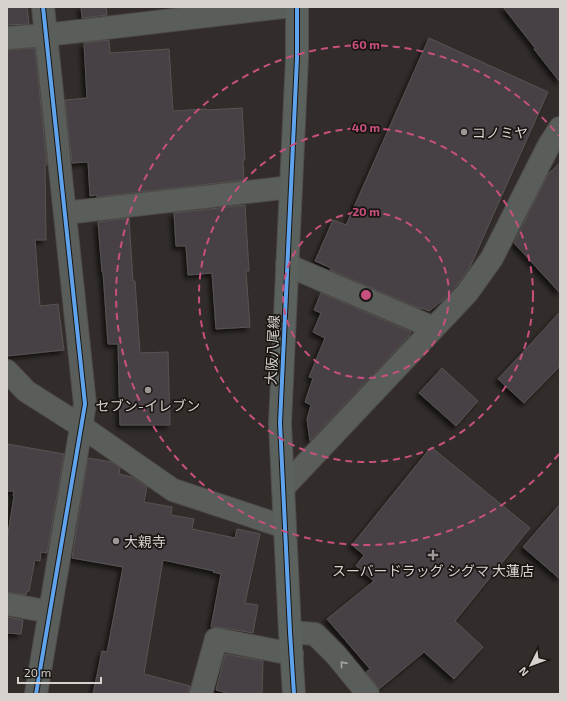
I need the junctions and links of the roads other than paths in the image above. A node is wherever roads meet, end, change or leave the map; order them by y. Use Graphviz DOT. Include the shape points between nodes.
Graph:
graph roads {
  1 [pos="43,7"];
  2 [pos="283,7"];
  3 [pos="297,7"];
  4 [pos="46,35"];
  5 [pos="7,38"];
  6 [pos="556,143"];
  7 [pos="291,187"];
  8 [pos="64,213"];
  9 [pos="287,265"];
  10 [pos="434,328"];
  11 [pos="7,371"];
  12 [pos="81,426"];
  13 [pos="283,488"];
  14 [pos="285,527"];
  15 [pos="7,604"];
  16 [pos="50,612"];
  17 [pos="290,632"];
  18 [pos="292,654"];
  19 [pos="36,694"];
  20 [pos="202,694"];
  21 [pos="294,694"];
  22 [pos="368,694"];
  1 -- 4 [label="street"];
  2 -- 4 [label="street"];
  3 -- 7 [label="main road, 大阪八尾線"];
  4 -- 5 [label="street"];
  4 -- 8 [label="street"];
  6 -- 10 [label="street" via="492,258 467,293"];
  7 -- 8 [label="street"];
  7 -- 9 [label="main road, 大阪八尾線"];
  8 -- 12 [label="street" via="85,404"];
  9 -- 10 [label="street"];
  9 -- 13 [label="main road, 大阪八尾線" via="280,424"];
  10 -- 13 [label="street"];
  11 -- 12 [label="street" via="26,391"];
  12 -- 14 [label="street" via="173,490"];
  12 -- 16 [label="street"];
  13 -- 14 [label="main road, 大阪八尾線"];
  14 -- 17 [label="main road, 大阪八尾線"];
  15 -- 16 [label="street"];
  16 -- 19 [label="street"];
  17 -- 18 [label="main road, 大阪八尾線"];
  22 -- 17 [label="street, one-way" via="315,634"];
  18 -- 20 [label="street" via="216,639"];
  18 -- 21 [label="main road, 大阪八尾線"];
}
